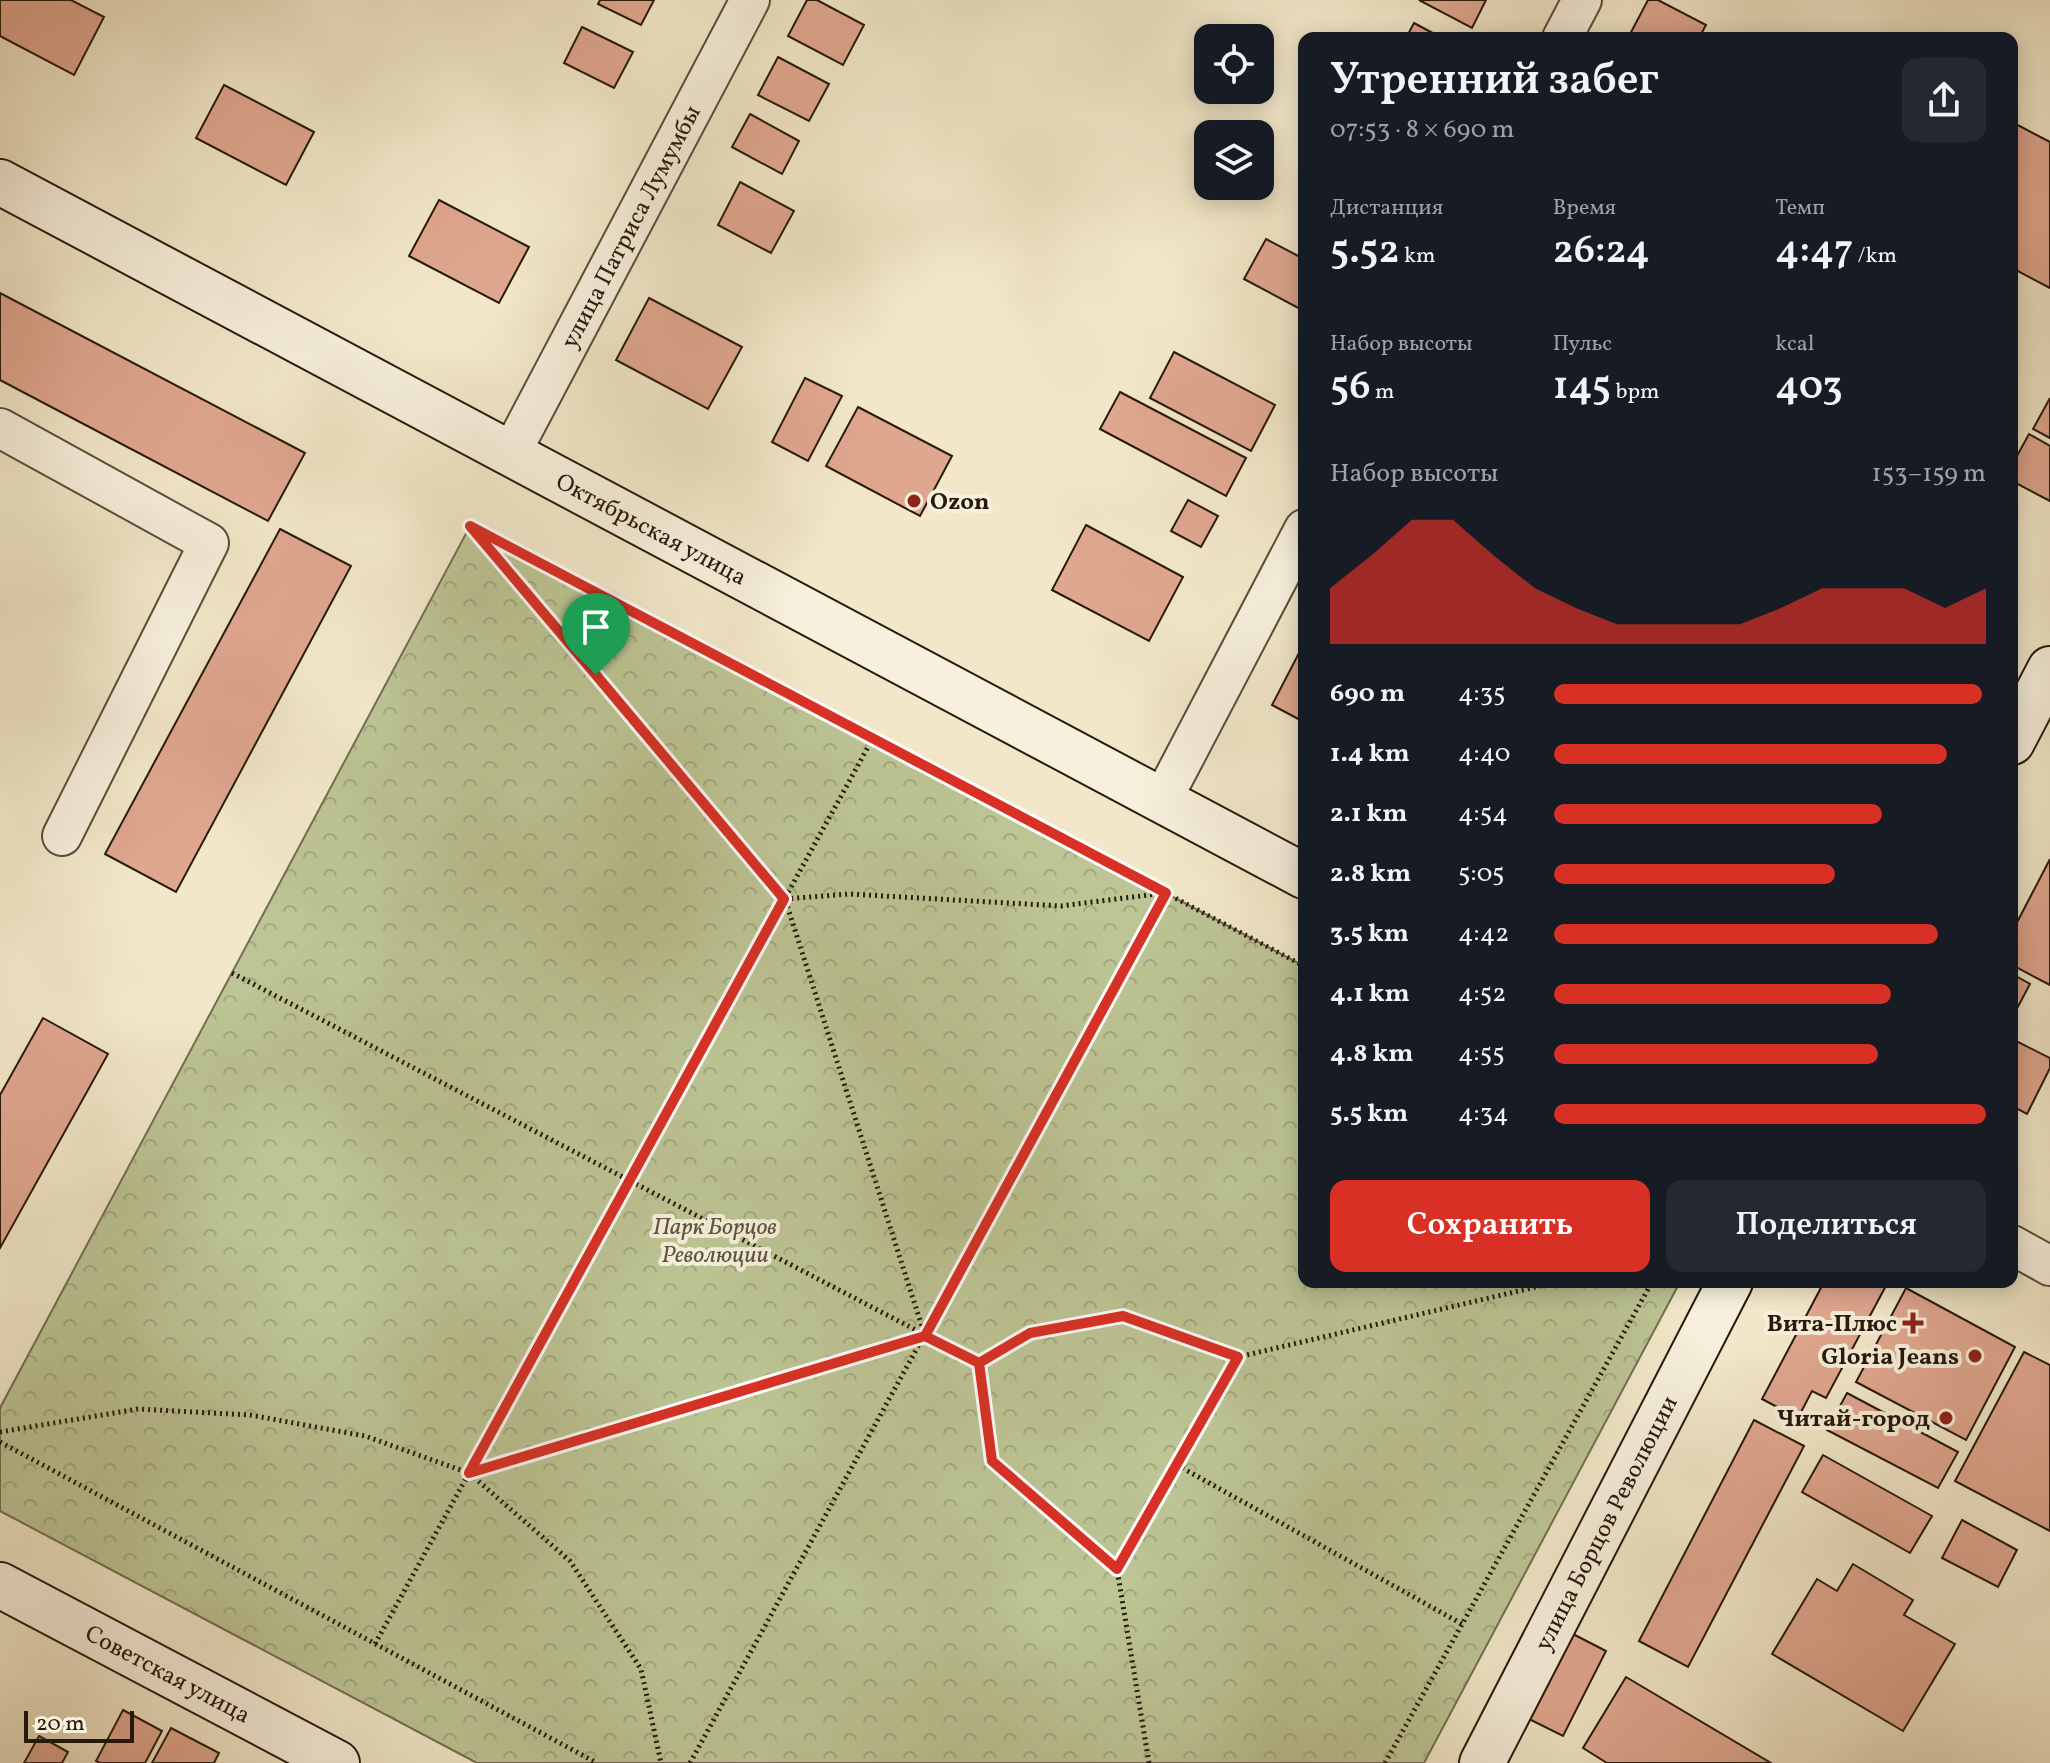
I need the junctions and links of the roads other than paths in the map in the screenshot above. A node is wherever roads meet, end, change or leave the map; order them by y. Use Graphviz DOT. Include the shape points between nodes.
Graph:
graph roads {
  1 [pos="750,0"];
  2 [pos="1582,0"];
  3 [pos="1565,32"];
  4 [pos="0,182"];
  5 [pos="0,428"];
  6 [pos="511,453"];
  7 [pos="1298,540"];
  8 [pos="2050,669"];
  9 [pos="2018,730"];
  10 [pos="1161,802"];
  11 [pos="62,836"];
  12 [pos="1298,873"];
  13 [pos="2018,1248"];
  14 [pos="2050,1266"];
  15 [pos="1727,1288"];
  16 [pos="0,1585"];
  17 [pos="337,1763"];
  18 [pos="1482,1763"];
  1 -- 6 [label="street, улица Патриса Лумумбы"];
  2 -- 3 [label="street"];
  4 -- 6 [label="main road, Октябрьская улица"];
  5 -- 11 [label="street" via="209,543"];
  6 -- 10 [label="main road, Октябрьская улица"];
  7 -- 10 [label="street"];
  8 -- 9 [label="main road"];
  10 -- 12 [label="main road, Октябрьская улица"];
  13 -- 14 [label="street"];
  15 -- 18 [label="main road, улица Борцов Революции"];
  16 -- 17 [label="main road, Советская улица"];
}
